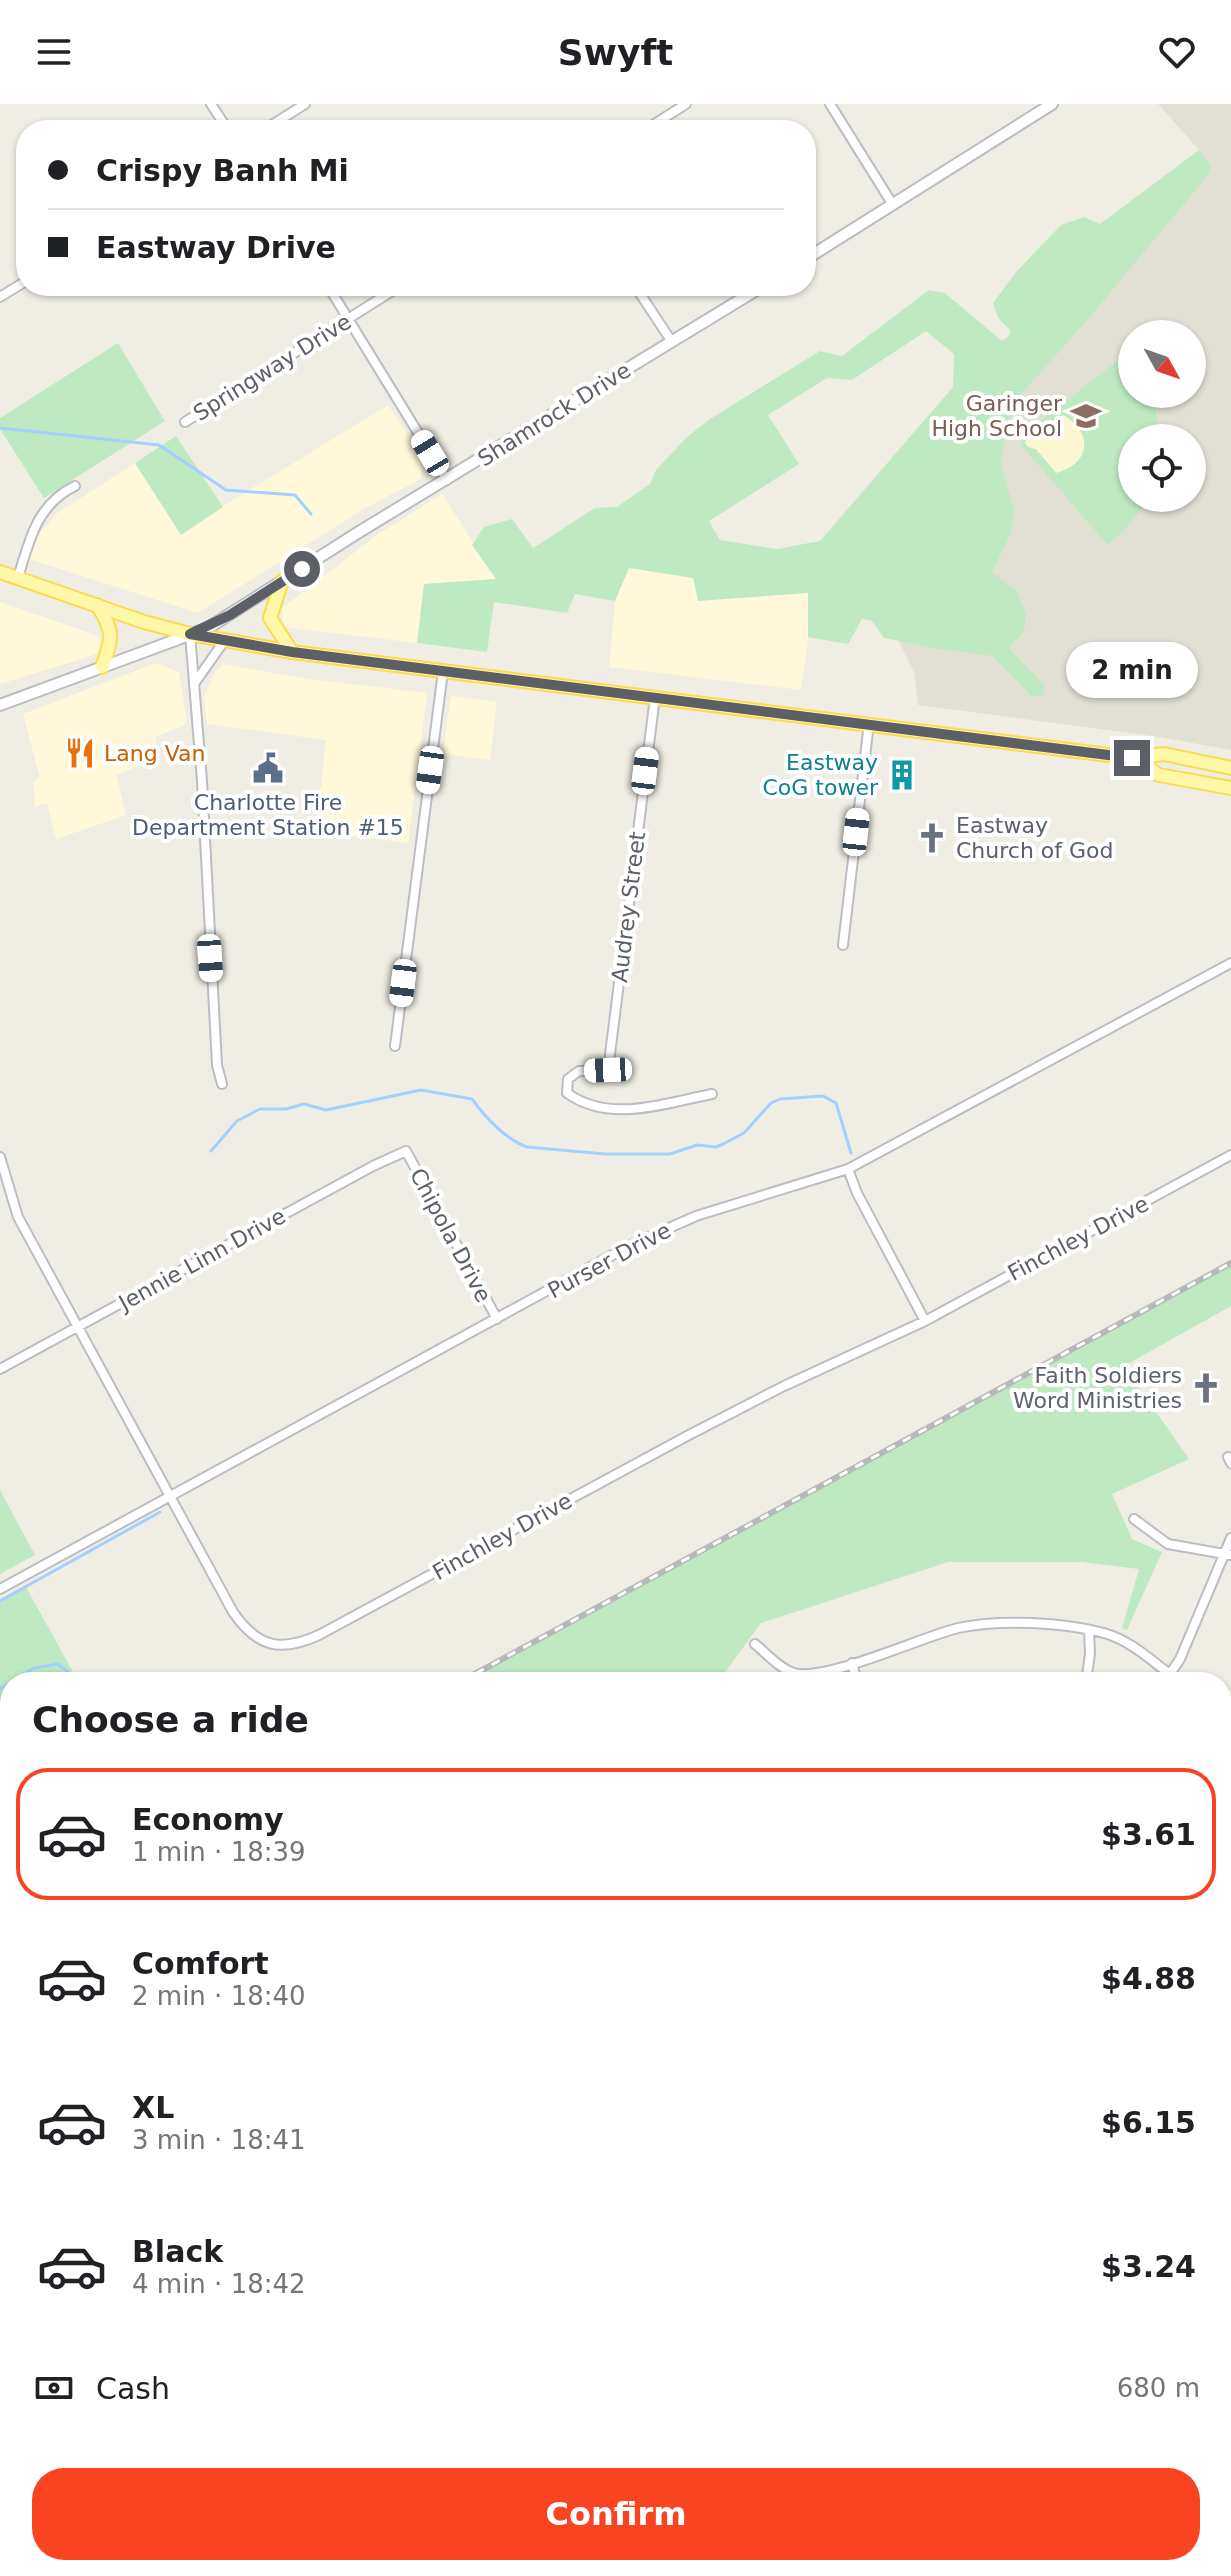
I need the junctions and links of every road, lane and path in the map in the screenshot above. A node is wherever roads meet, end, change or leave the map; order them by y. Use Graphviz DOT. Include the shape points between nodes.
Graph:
graph roads {
  1 [pos="305,104"];
  2 [pos="686,104"];
  3 [pos="830,104"];
  4 [pos="1052,104"];
  5 [pos="280,120"];
  6 [pos="661,120"];
  7 [pos="893,205"];
  8 [pos="816,253"];
  9 [pos="334,296"];
  10 [pos="385,296"];
  11 [pos="642,296"];
  12 [pos="747,296"];
  13 [pos="349,319"];
  14 [pos="672,342"];
  15 [pos="185,422"];
  16 [pos="447,480"];
  17 [pos="75,486"];
  18 [pos="0,572"];
  19 [pos="18,578"];
  20 [pos="282,581"];
  21 [pos="97,605"];
  22 [pos="190,634"];
  23 [pos="225,640"];
  24 [pos="292,652"];
  25 [pos="102,667"];
  26 [pos="443,671"];
  27 [pos="193,684"];
  28 [pos="655,697"];
  29 [pos="0,705"];
  30 [pos="869,723"];
  31 [pos="1132,758"];
  32 [pos="1231,768"];
  33 [pos="1231,788"];
  34 [pos="843,945"];
  35 [pos="1231,963"];
  36 [pos="395,1046"];
  37 [pos="222,1084"];
  38 [pos="712,1094"];
  39 [pos="406,1151"];
  40 [pos="1231,1155"];
  41 [pos="0,1157"];
  42 [pos="848,1169"];
  43 [pos="497,1319"];
  44 [pos="925,1321"];
  45 [pos="77,1327"];
  46 [pos="0,1369"];
  47 [pos="170,1497"];
  48 [pos="1134,1519"];
  49 [pos="1231,1538"];
  50 [pos="1228,1555"];
  51 [pos="0,1589"];
  52 [pos="1089,1630"];
  53 [pos="755,1644"];
  54 [pos="852,1663"];
  55 [pos="785,1672"];
  56 [pos="825,1672"];
  57 [pos="854,1672"];
  58 [pos="1087,1672"];
  59 [pos="1167,1672"];
  60 [pos="1171,1672"];
  1 -- 5 [label="street"];
  2 -- 6 [label="street"];
  3 -- 7 [label="street"];
  4 -- 7 [label="street"];
  7 -- 8 [label="street"];
  9 -- 13 [label="street"];
  10 -- 13 [label="street, Springway Drive"];
  11 -- 14 [label="street"];
  12 -- 14 [label="street, Shamrock Drive"];
  13 -- 15 [label="street, Springway Drive"];
  13 -- 16 [label="street"];
  14 -- 16 [label="street, Shamrock Drive"];
  16 -- 20 [label="street, Shamrock Drive"];
  17 -- 19 [label="street" via="62,492 39,518"];
  18 -- 19 [label="main road"];
  19 -- 21 [label="main road"];
  20 -- 22 [label="street, Shamrock Drive"];
  20 -- 24 [label="main road" via="270,618"];
  21 -- 22 [label="main road"];
  21 -- 25 [label="main road" via="110,625"];
  22 -- 23 [label="main road"];
  22 -- 25 [label="street, Shamrock Drive"];
  22 -- 27 [label="street"];
  23 -- 24 [label="main road"];
  23 -- 27 [label="street"];
  24 -- 26 [label="main road"];
  25 -- 29 [label="street, Shamrock Drive"];
  26 -- 28 [label="main road"];
  26 -- 36 [label="street"];
  27 -- 37 [label="street"];
  28 -- 30 [label="main road"];
  28 -- 38 [label="street, Audrey Street" via="608,1070 579,1071 568,1079 567,1093 584,1105 619,1111"];
  30 -- 31 [label="main road"];
  30 -- 34 [label="street"];
  31 -- 32 [label="main road" via="1164,754"];
  31 -- 33 [label="main road" via="1159,775"];
  35 -- 42 [label="street, Purser Drive"];
  39 -- 43 [label="street, Chipola Drive"];
  39 -- 45 [label="street, Jennie Linn Drive"];
  40 -- 44 [label="street, Finchley Drive"];
  41 -- 45 [label="street, Finchley Drive" via="18,1217"];
  42 -- 43 [label="street, Purser Drive" via="662,1230"];
  42 -- 44 [label="street"];
  43 -- 47 [label="street, Purser Drive"];
  44 -- 47 [label="street, Finchley Drive" via="770,1393 291,1646 262,1641 240,1622"];
  45 -- 46 [label="street, Jennie Linn Drive"];
  45 -- 47 [label="street, Finchley Drive"];
  47 -- 51 [label="street, Purser Drive"];
  48 -- 50 [label="street" via="1168,1544"];
  49 -- 50 [label="street"];
  50 -- 60 [label="street"];
  52 -- 54 [label="street" via="977,1625"];
  52 -- 58 [label="street"];
  52 -- 59 [label="street" via="1130,1644"];
  53 -- 55 [label="street"];
  54 -- 56 [label="street"];
  54 -- 57 [label="street"];
}
